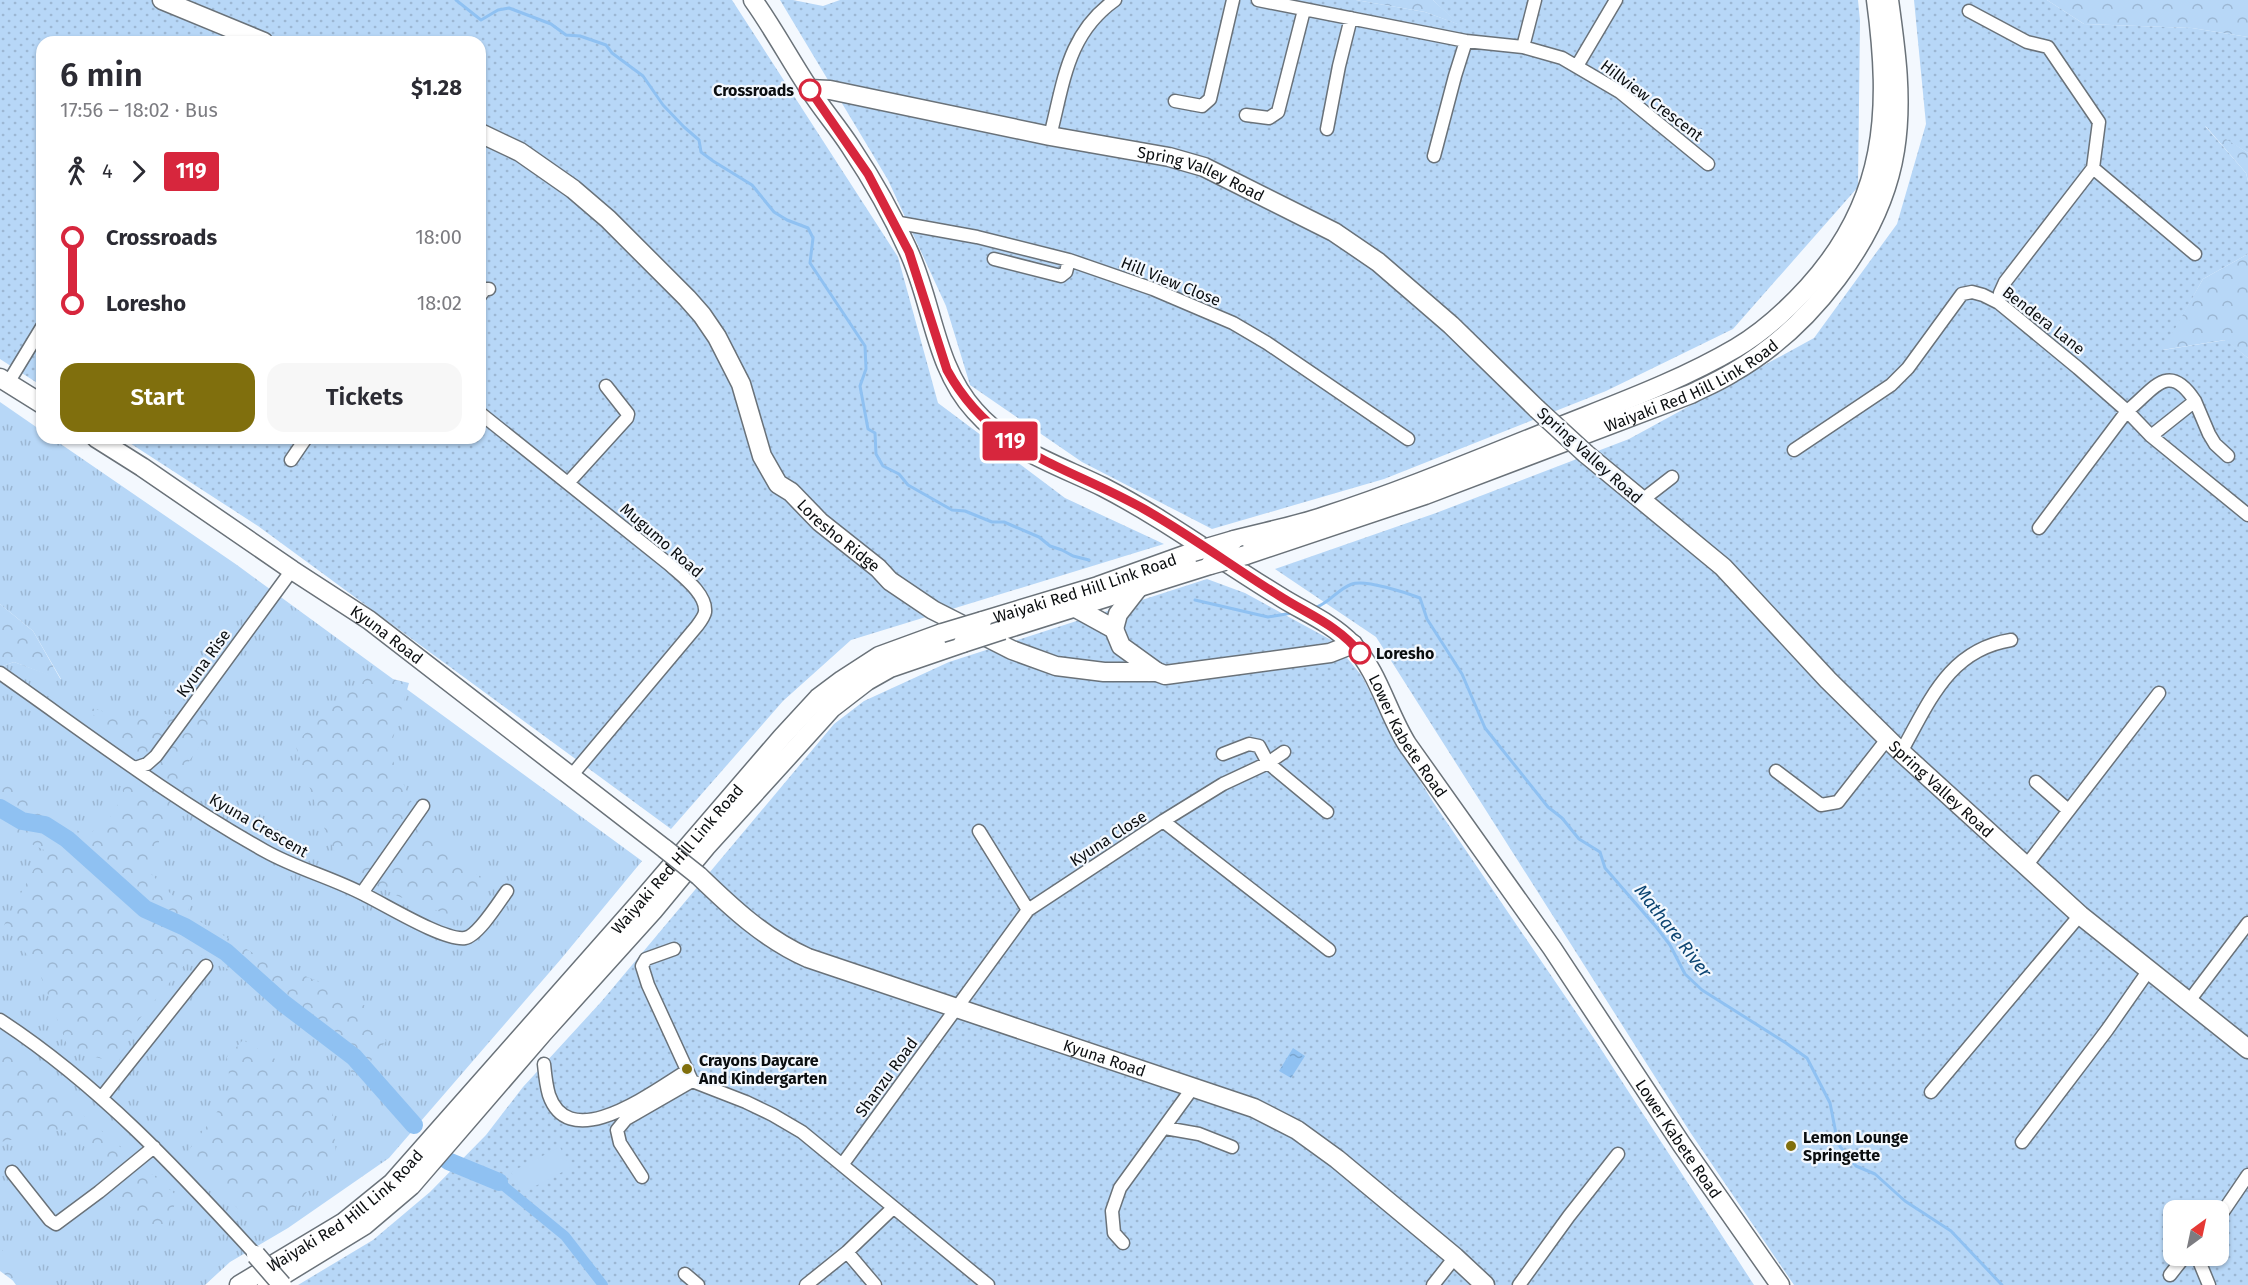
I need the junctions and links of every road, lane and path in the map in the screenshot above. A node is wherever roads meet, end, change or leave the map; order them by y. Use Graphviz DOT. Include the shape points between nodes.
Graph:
graph roads {
  1 [pos="162,0"];
  2 [pos="753,0"];
  3 [pos="1115,0"];
  4 [pos="1233,0"];
  5 [pos="1258,0"];
  6 [pos="1535,0"];
  7 [pos="1616,0"];
  8 [pos="1876,0"];
  9 [pos="1889,0"];
  10 [pos="1304,7"];
  11 [pos="1969,11"];
  12 [pos="1351,18"];
  13 [pos="249,36"];
  14 [pos="1466,42"];
  15 [pos="1523,47"];
  16 [pos="1578,66"];
  17 [pos="809,89"];
  18 [pos="1175,101"];
  19 [pos="1245,115"];
  20 [pos="1327,129"];
  21 [pos="486,135"];
  22 [pos="1050,136"];
  23 [pos="1434,156"];
  24 [pos="1708,164"];
  25 [pos="2093,168"];
  26 [pos="894,222"];
  27 [pos="2195,254"];
  28 [pos="994,259"];
  29 [pos="1069,260"];
  30 [pos="1999,303"];
  31 [pos="36,335"];
  32 [pos="4,380"];
  33 [pos="606,386"];
  34 [pos="36,400"];
  35 [pos="2195,401"];
  36 [pos="2127,411"];
  37 [pos="486,418"];
  38 [pos="2151,436"];
  39 [pos="1408,439"];
  40 [pos="106,444"];
  41 [pos="302,444"];
  42 [pos="1794,450"];
  43 [pos="2228,456"];
  44 [pos="291,460"];
  45 [pos="1672,477"];
  46 [pos="568,483"];
  47 [pos="1641,501"];
  48 [pos="2248,515"];
  49 [pos="2039,528"];
  50 [pos="292,570"];
  51 [pos="1138,587"];
  52 [pos="1074,607"];
  53 [pos="1117,638"];
  54 [pos="2011,640"];
  55 [pos="1353,644"];
  56 [pos="1104,672"];
  57 [pos="1157,672"];
  58 [pos="0,673"];
  59 [pos="2159,693"];
  60 [pos="1888,738"];
  61 [pos="1284,752"];
  62 [pos="1901,752"];
  63 [pos="1224,754"];
  64 [pos="1268,763"];
  65 [pos="135,768"];
  66 [pos="1776,771"];
  67 [pos="572,775"];
  68 [pos="2036,782"];
  69 [pos="423,806"];
  70 [pos="2068,810"];
  71 [pos="1327,813"];
  72 [pos="1163,821"];
  73 [pos="979,831"];
  74 [pos="2026,866"];
  75 [pos="507,891"];
  76 [pos="362,893"];
  77 [pos="1028,910"];
  78 [pos="2080,915"];
  79 [pos="2248,923"];
  80 [pos="674,949"];
  81 [pos="1329,950"];
  82 [pos="206,966"];
  83 [pos="2149,970"];
  84 [pos="2189,1002"];
  85 [pos="956,1009"];
  86 [pos="0,1020"];
  87 [pos="2248,1049"];
  88 [pos="544,1064"];
  89 [pos="689,1076"];
  90 [pos="1194,1086"];
  91 [pos="1931,1092"];
  92 [pos="102,1097"];
  93 [pos="1165,1128"];
  94 [pos="2022,1142"];
  95 [pos="154,1147"];
  96 [pos="1232,1147"];
  97 [pos="1618,1154"];
  98 [pos="842,1165"];
  99 [pos="12,1172"];
  100 [pos="2248,1175"];
  101 [pos="642,1177"];
  102 [pos="2229,1203"];
  103 [pos="893,1208"];
  104 [pos="1123,1243"];
  105 [pos="846,1252"];
  106 [pos="256,1255"];
  107 [pos="1455,1257"];
  108 [pos="2177,1266"];
  109 [pos="2201,1266"];
  110 [pos="685,1274"];
  111 [pos="2170,1275"];
  112 [pos="238,1285"];
  113 [pos="267,1285"];
  114 [pos="282,1285"];
  115 [pos="698,1285"];
  116 [pos="806,1285"];
  117 [pos="874,1285"];
  118 [pos="988,1285"];
  119 [pos="1433,1285"];
  120 [pos="1485,1285"];
  121 [pos="1519,1285"];
  122 [pos="1780,1285"];
  123 [pos="2209,1285"];
  1 -- 13 [label="main road"];
  2 -- 17 [label="main road, Lower Kabete Road"];
  3 -- 22 [label="street" via="1085,27 1075,46"];
  4 -- 18 [label="street" via="1210,99 1202,106"];
  5 -- 10 [label="street, Hillview Crescent"];
  6 -- 15 [label="street"];
  7 -- 16 [label="street"];
  8 -- 112 [label="main road, Waiyaki Red Hill Link Road, bridge" via="1884,87 1882,127 1872,177 1841,246 1786,311 1739,346 1693,372 1452,470 1325,516 1193,552 879,656 818,698 392,1183 344,1222"];
  9 -- 51 [label="main road, Waiyaki Red Hill Link Road, bridge" via="1899,91 1888,182 1859,245 1821,299 1786,334 1733,373 1691,394 1425,495"];
  10 -- 12 [label="street, Hillview Crescent"];
  10 -- 19 [label="street" via="1278,111 1269,118"];
  11 -- 25 [label="street" via="2026,42 2048,47 2099,122"];
  12 -- 14 [label="street, Hillview Crescent"];
  12 -- 20 [label="street"];
  14 -- 15 [label="street, Hillview Crescent"];
  14 -- 23 [label="street"];
  15 -- 16 [label="street, Hillview Crescent"];
  16 -- 24 [label="street, Hillview Crescent" via="1620,92"];
  17 -- 22 [label="main road, Spring Valley Road"];
  17 -- 26 [label="main road, Lower Kabete Road" via="852,149"];
  21 -- 56 [label="main road, Loresho Ridge" via="520,152 573,189 702,315 741,384 768,468 778,484 820,522 933,610 1012,650 1056,666"];
  22 -- 47 [label="main road, Spring Valley Road, bridge" via="1204,167 1334,232 1405,284"];
  25 -- 27 [label="street"];
  25 -- 30 [label="street" via="2005,282"];
  26 -- 29 [label="street, Hill View Close"];
  26 -- 55 [label="main road, Lower Kabete Road" via="915,267 947,370 965,400 985,421 1029,452 1158,517"];
  28 -- 29 [label="street" via="1061,276"];
  29 -- 39 [label="street, Hill View Close" via="1153,289 1233,323"];
  30 -- 36 [label="street, Bendera Lane"];
  30 -- 42 [label="street, Bendera Lane" via="1983,294 1962,294 1891,385"];
  31 -- 32 [label="street"];
  32 -- 34 [label="main road"];
  33 -- 46 [label="street" via="628,414 627,418"];
  35 -- 36 [label="street" via="2189,389 2169,380 2156,385"];
  35 -- 38 [label="street"];
  35 -- 43 [label="street" via="2215,444"];
  36 -- 38 [label="street, Bendera Lane"];
  36 -- 49 [label="street"];
  37 -- 46 [label="street, Mugumo Road"];
  38 -- 48 [label="street, Bendera Lane"];
  40 -- 50 [label="main road, Kyuna Road"];
  41 -- 44 [label="street"];
  45 -- 47 [label="street"];
  46 -- 67 [label="street, Mugumo Road" via="676,570 699,595 705,611 698,626"];
  47 -- 60 [label="main road, Spring Valley Road" via="1723,567"];
  50 -- 65 [label="street, Kyuna Rise" via="156,756"];
  50 -- 67 [label="main road, Kyuna Road" via="369,620"];
  51 -- 52 [label="main road, Waiyaki Red Hill Link Road"];
  51 -- 53 [label="main road" via="1118,614"];
  52 -- 53 [label="main road"];
  52 -- 113 [label="main road, Waiyaki Red Hill Link Road, bridge" via="890,668 832,708 411,1186 365,1225"];
  53 -- 56 [label="main road" via="1111,666"];
  53 -- 57 [label="main road"];
  54 -- 62 [label="street" via="1980,649 1955,666"];
  55 -- 57 [label="main road, Loresho Ridge" via="1330,654 1165,675"];
  55 -- 122 [label="main road, Lower Kabete Road" via="1407,744 1552,948"];
  56 -- 57 [label="main road, Loresho Ridge"];
  58 -- 65 [label="street, Kyuna Crescent"];
  59 -- 70 [label="street"];
  60 -- 62 [label="main road, Spring Valley Road"];
  60 -- 66 [label="street" via="1841,798 1831,804 1821,805"];
  61 -- 64 [label="street"];
  62 -- 74 [label="main road, Spring Valley Road"];
  63 -- 64 [label="street" via="1254,744"];
  64 -- 71 [label="street"];
  64 -- 72 [label="street" via="1223,784"];
  65 -- 76 [label="street, Kyuna Crescent" via="288,864"];
  67 -- 85 [label="main road, Kyuna Road, bridge" via="699,876 744,918 791,951"];
  68 -- 70 [label="street"];
  69 -- 76 [label="street"];
  70 -- 74 [label="street"];
  72 -- 77 [label="street, Kyuna Close"];
  72 -- 81 [label="street, Kyuna Close"];
  73 -- 77 [label="street"];
  74 -- 78 [label="main road, Spring Valley Road"];
  75 -- 76 [label="street, Kyuna Crescent" via="472,935 461,938 421,924"];
  77 -- 85 [label="street, Kyuna Close"];
  78 -- 83 [label="main road, Spring Valley Road"];
  78 -- 91 [label="street"];
  79 -- 84 [label="street"];
  80 -- 89 [label="street" via="646,959 642,966"];
  82 -- 92 [label="street"];
  83 -- 84 [label="main road, Spring Valley Road"];
  83 -- 94 [label="street"];
  84 -- 87 [label="main road, Spring Valley Road"];
  85 -- 90 [label="main road, Kyuna Road"];
  85 -- 98 [label="street, Shanzu Road"];
  86 -- 92 [label="street"];
  88 -- 89 [label="street" via="550,1096 562,1114 577,1121 607,1116"];
  89 -- 98 [label="street" via="773,1115 802,1132"];
  89 -- 101 [label="street" via="626,1119 617,1130 620,1143"];
  90 -- 93 [label="street"];
  90 -- 107 [label="main road, Kyuna Road" via="1254,1108 1297,1130 1369,1184"];
  92 -- 95 [label="street"];
  93 -- 96 [label="street" via="1199,1134"];
  93 -- 104 [label="street" via="1120,1188 1112,1211 1114,1233"];
  95 -- 99 [label="street" via="56,1224"];
  95 -- 106 [label="street"];
  97 -- 121 [label="street"];
  98 -- 103 [label="street"];
  100 -- 102 [label="street"];
  103 -- 105 [label="street"];
  103 -- 118 [label="street"];
  105 -- 116 [label="street"];
  105 -- 117 [label="street"];
  106 -- 114 [label="main road, bridge"];
  107 -- 119 [label="street"];
  107 -- 120 [label="main road, Kyuna Road"];
  108 -- 111 [label="street"];
  109 -- 123 [label="street"];
  110 -- 115 [label="street"];
}
